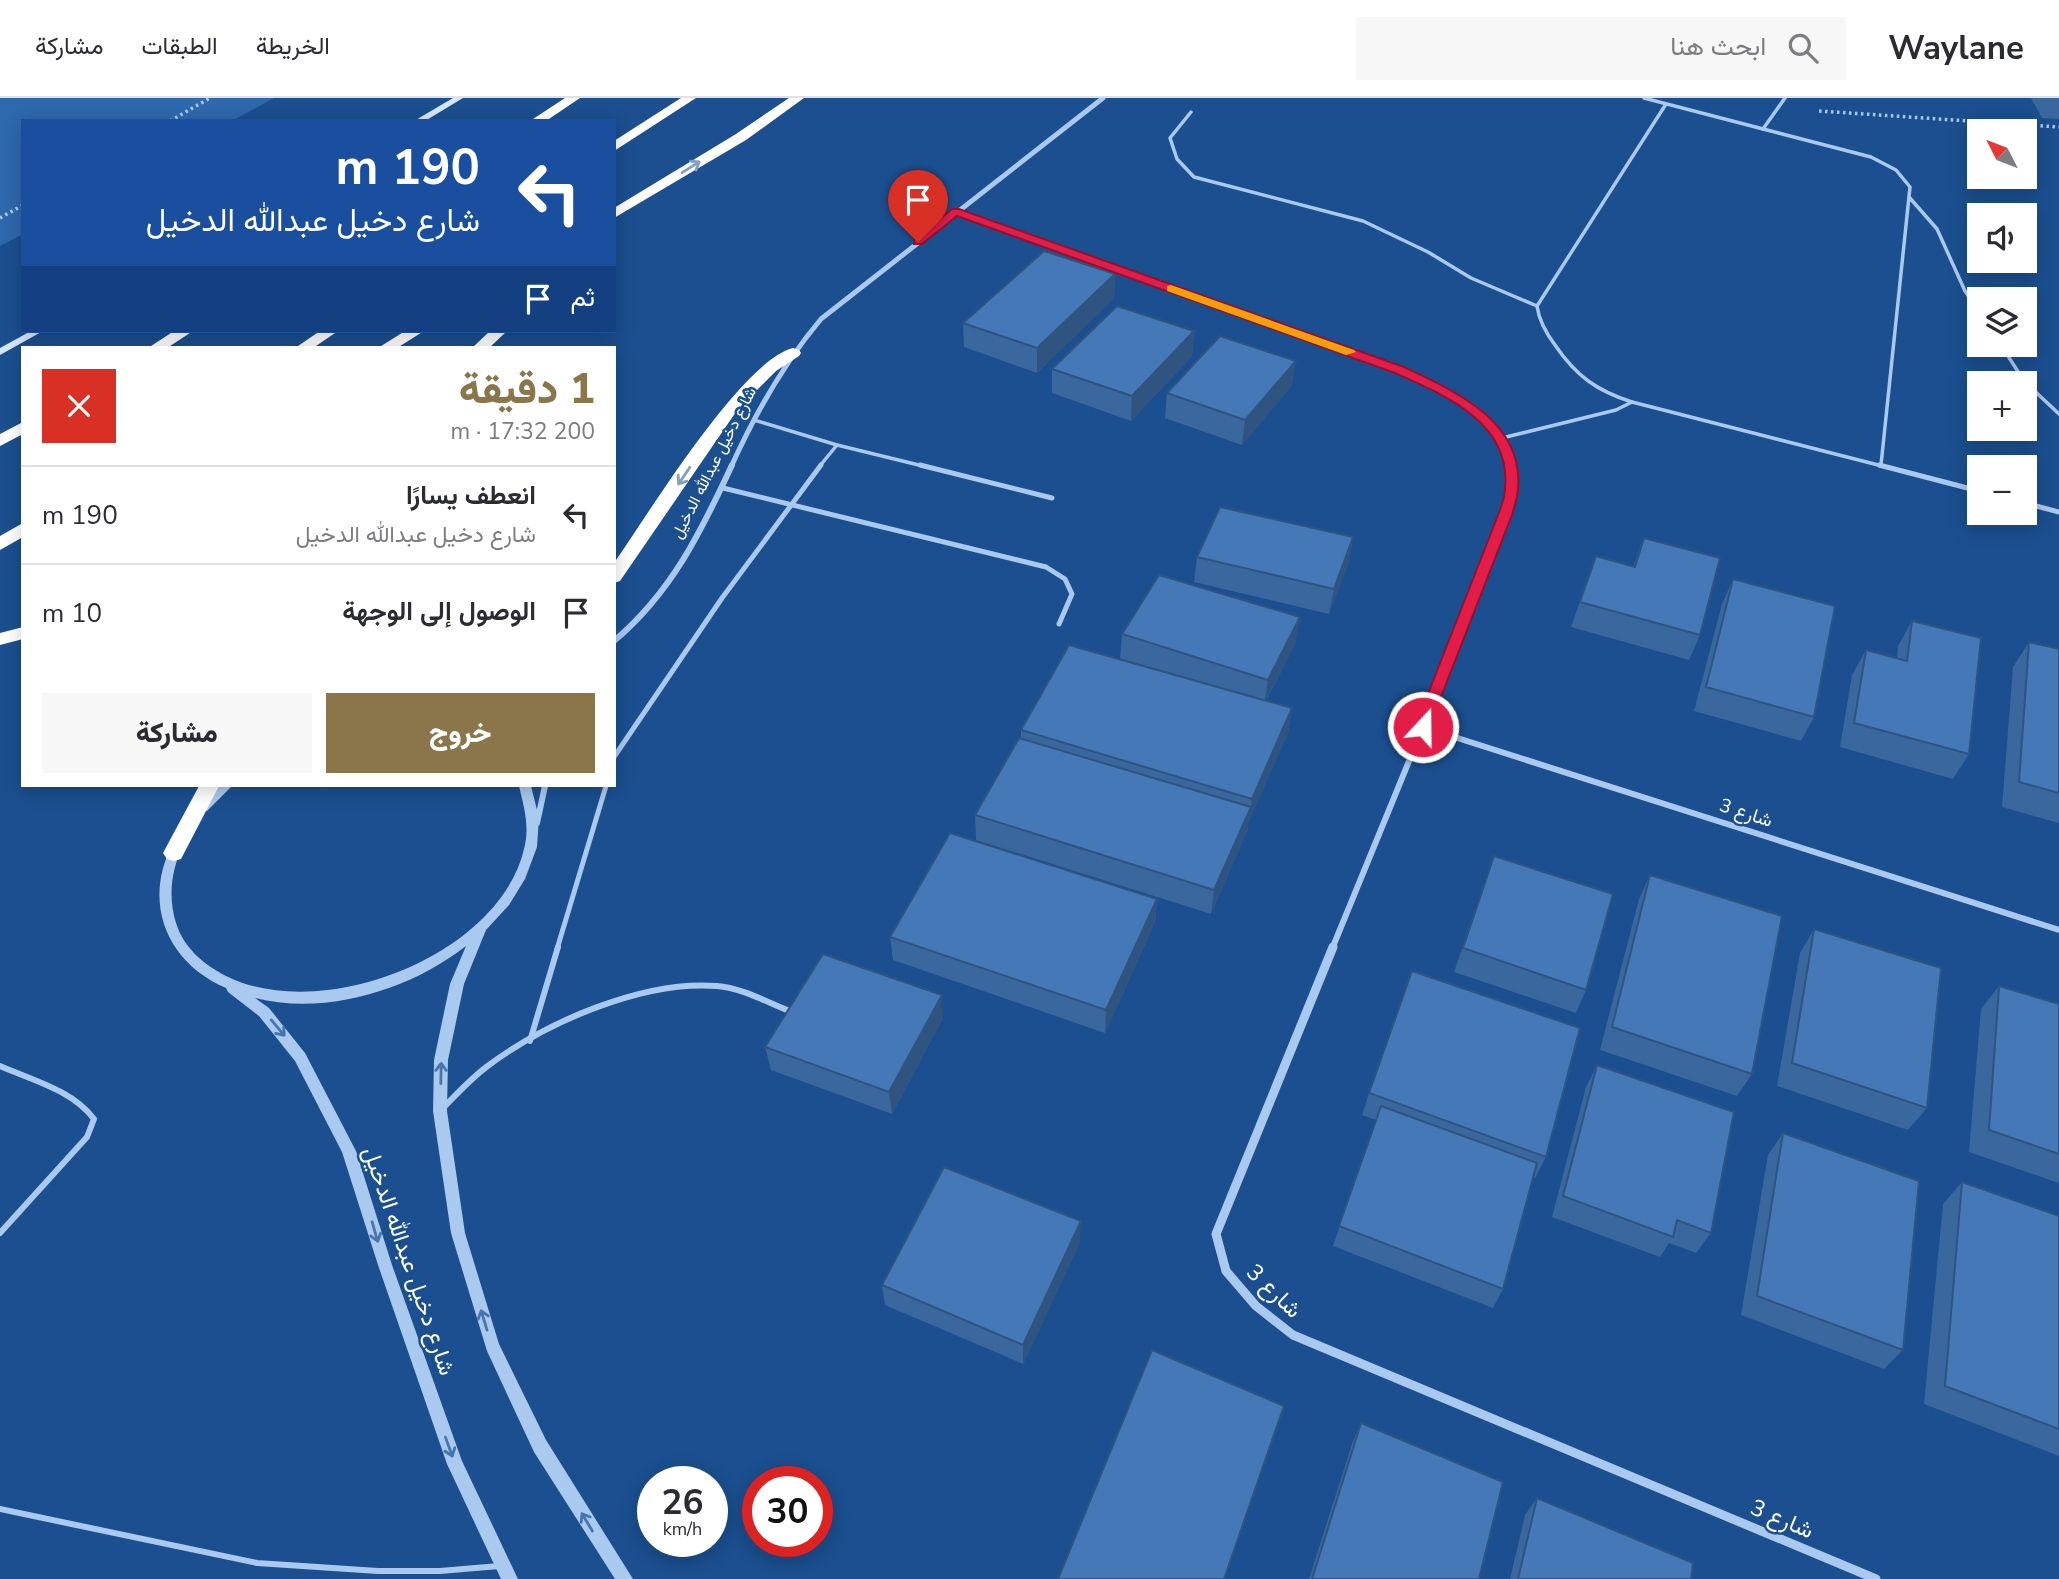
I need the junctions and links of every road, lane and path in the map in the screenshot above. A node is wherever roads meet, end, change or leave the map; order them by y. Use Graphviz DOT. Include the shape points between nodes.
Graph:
graph roads {
  1 [pos="210,98"];
  2 [pos="459,98"];
  3 [pos="574,98"];
  4 [pos="690,98"];
  5 [pos="798,98"];
  6 [pos="1102,98"];
  7 [pos="1644,98"];
  8 [pos="1785,98"];
  9 [pos="1666,104"];
  10 [pos="1777,109"];
  11 [pos="1191,112"];
  12 [pos="173,119"];
  13 [pos="422,119"];
  14 [pos="539,119"];
  15 [pos="2059,127"];
  16 [pos="1763,129"];
  17 [pos="616,146"];
  18 [pos="1909,197"];
  19 [pos="633,203"];
  20 [pos="21,206"];
  21 [pos="956,211"];
  22 [pos="616,213"];
  23 [pos="0,218"];
  24 [pos="616,219"];
  25 [pos="1967,294"];
  26 [pos="1537,306"];
  27 [pos="34,333"];
  28 [pos="182,333"];
  29 [pos="327,333"];
  30 [pos="412,333"];
  31 [pos="497,333"];
  32 [pos="159,346"];
  33 [pos="306,346"];
  34 [pos="390,346"];
  35 [pos="482,346"];
  36 [pos="0,352"];
  37 [pos="793,353"];
  38 [pos="2009,357"];
  39 [pos="1632,402"];
  40 [pos="2059,414"];
  41 [pos="754,420"];
  42 [pos="21,428"];
  43 [pos="1502,438"];
  44 [pos="0,441"];
  45 [pos="837,445"];
  46 [pos="1881,465"];
  47 [pos="723,488"];
  48 [pos="1967,488"];
  49 [pos="1052,498"];
  50 [pos="790,504"];
  51 [pos="2037,506"];
  52 [pos="2059,512"];
  53 [pos="21,530"];
  54 [pos="0,544"];
  55 [pos="21,546"];
  56 [pos="0,556"];
  57 [pos="616,574"];
  58 [pos="1059,624"];
  59 [pos="21,634"];
  60 [pos="0,639"];
  61 [pos="616,641"];
  62 [pos="1423,727"];
  63 [pos="616,754"];
  64 [pos="208,787"];
  65 [pos="225,787"];
  66 [pos="525,787"];
  67 [pos="545,787"];
  68 [pos="606,787"];
  69 [pos="535,831"];
  70 [pos="174,853"];
  71 [pos="480,928"];
  72 [pos="2059,930"];
  73 [pos="227,983"];
  74 [pos="792,1012"];
  75 [pos="530,1041"];
  76 [pos="0,1066"];
  77 [pos="440,1111"];
  78 [pos="0,1233"];
  79 [pos="0,1509"];
  80 [pos="506,1573"];
  81 [pos="625,1579"];
  82 [pos="1876,1579"];
  1 -- 12 [label="path"];
  2 -- 13 [label="main road"];
  3 -- 14 [label="highway"];
  4 -- 17 [label="highway"];
  19 -- 5 [label="highway, one-way"];
  6 -- 21 [label="street, شارع دخيل عبدالله الدخيل"];
  7 -- 9 [label="lane"];
  8 -- 10 [label="lane"];
  9 -- 16 [label="lane"];
  9 -- 26 [label="lane"];
  10 -- 15 [label="path"];
  10 -- 16 [label="lane"];
  11 -- 26 [label="lane" via="1170,138 1177,159 1194,177 1363,221 1471,278"];
  16 -- 18 [label="lane" via="1886,163 1910,187"];
  18 -- 25 [label="lane" via="1937,229"];
  18 -- 46 [label="lane"];
  19 -- 22 [label="highway"];
  19 -- 24 [label="highway"];
  20 -- 23 [label="path"];
  21 -- 37 [label="street, شارع دخيل عبدالله الدخيل" via="821,319"];
  21 -- 43 [label="street" via="1399,370 1466,405"];
  26 -- 39 [label="lane" via="1538,319 1572,372 1601,392"];
  27 -- 36 [label="main road"];
  28 -- 32 [label="highway"];
  29 -- 33 [label="highway"];
  30 -- 34 [label="highway"];
  31 -- 35 [label="highway"];
  37 -- 41 [label="street, شارع دخيل عبدالله الدخيل"];
  37 -- 57 [label="highway, one-way" via="770,368 732,405"];
  38 -- 40 [label="lane" via="2024,381"];
  39 -- 43 [label="lane"];
  39 -- 46 [label="lane"];
  41 -- 45 [label="lane"];
  41 -- 47 [label="street, شارع دخيل عبدالله الدخيل"];
  42 -- 44 [label="highway"];
  43 -- 62 [label="street, شارع 3" via="1512,489 1505,515"];
  45 -- 49 [label="lane"];
  45 -- 50 [label="lane"];
  46 -- 48 [label="lane"];
  47 -- 50 [label="lane"];
  47 -- 61 [label="street, شارع دخيل عبدالله الدخيل" via="677,572"];
  50 -- 58 [label="lane" via="1046,567 1065,579 1072,594"];
  50 -- 63 [label="lane"];
  51 -- 52 [label="lane"];
  53 -- 54 [label="highway"];
  55 -- 56 [label="highway"];
  59 -- 60 [label="highway"];
  62 -- 72 [label="street, شارع 3"];
  62 -- 82 [label="street, شارع 3" via="1216,1234 1226,1271 1256,1306 1293,1335"];
  64 -- 70 [label="highway"];
  65 -- 70 [label="street" via="190,824"];
  66 -- 69 [label="street"];
  67 -- 69 [label="street"];
  68 -- 75 [label="lane"];
  69 -- 71 [label="street" via="527,864 509,897"];
  70 -- 73 [label="street" via="166,884 166,914 177,942 197,965"];
  71 -- 73 [label="street" via="445,955 402,977 356,991 309,998 276,996"];
  77 -- 71 [label="street, one-way" via="447,1024 457,984"];
  73 -- 80 [label="street, شارع دخيل عبدالله الدخيل, one-way" via="264,1012 300,1056 349,1151 455,1464"];
  74 -- 75 [label="lane" via="719,986 673,987 573,1019"];
  75 -- 77 [label="lane" via="491,1063"];
  76 -- 78 [label="lane" via="76,1102 94,1119 79,1148"];
  81 -- 77 [label="street, one-way" via="540,1446 492,1346 458,1233"];
  79 -- 80 [label="lane" via="257,1563"];
}
